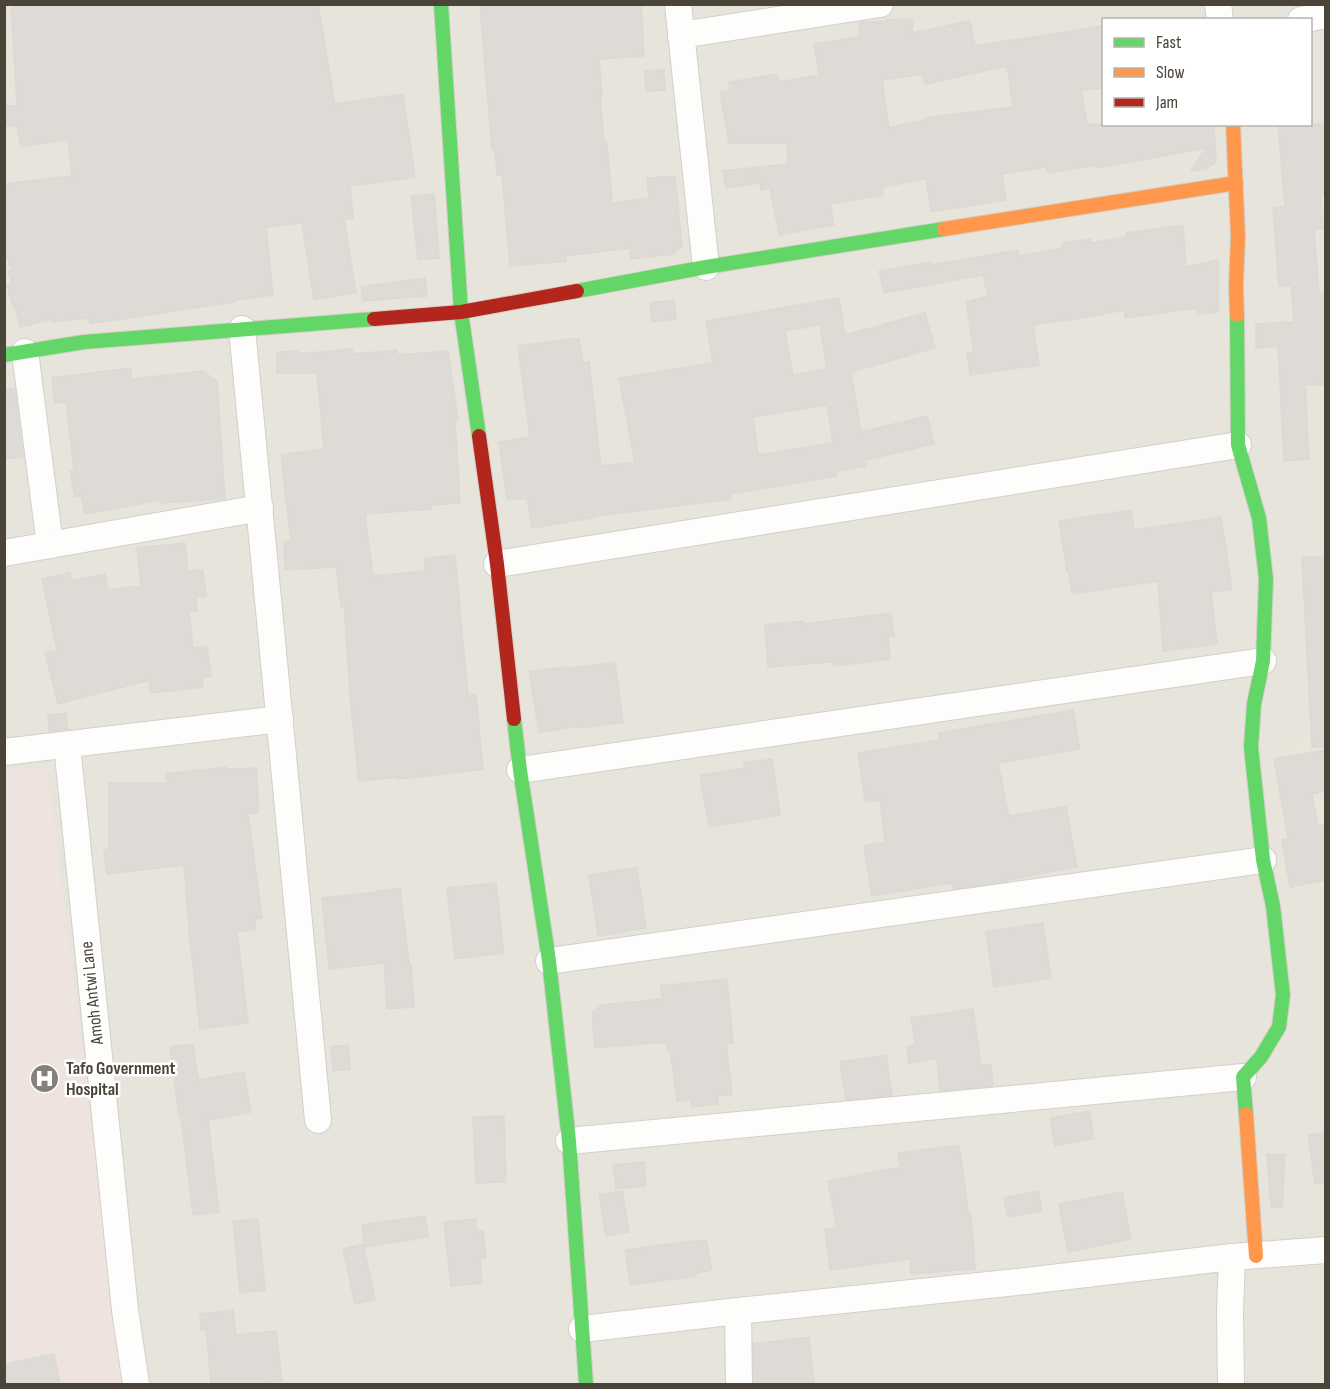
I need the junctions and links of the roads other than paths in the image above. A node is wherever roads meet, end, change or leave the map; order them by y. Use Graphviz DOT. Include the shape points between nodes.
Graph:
graph roads {
  1 [pos="441,4"];
  2 [pos="678,4"];
  3 [pos="880,4"];
  4 [pos="1326,15"];
  5 [pos="1311,18"];
  6 [pos="681,35"];
  7 [pos="1233,126"];
  8 [pos="1236,183"];
  9 [pos="706,267"];
  10 [pos="461,312"];
  11 [pos="242,329"];
  12 [pos="15,353"];
  13 [pos="1238,445"];
  14 [pos="260,508"];
  15 [pos="50,545"];
  16 [pos="4,553"];
  17 [pos="497,564"];
  18 [pos="1263,661"];
  19 [pos="280,719"];
  20 [pos="67,745"];
  21 [pos="4,752"];
  22 [pos="520,770"];
  23 [pos="1263,860"];
  24 [pos="549,961"];
  25 [pos="1243,1077"];
  26 [pos="318,1120"];
  27 [pos="569,1141"];
  28 [pos="1326,1250"];
  29 [pos="1244,1256"];
  30 [pos="738,1311"];
  31 [pos="582,1329"];
  32 [pos="136,1384"];
  33 [pos="586,1384"];
  34 [pos="739,1384"];
  35 [pos="1231,1384"];
  1 -- 10 [label="street"];
  2 -- 6 [label="street"];
  3 -- 6 [label="street"];
  4 -- 5 [label="street"];
  6 -- 9 [label="street"];
  7 -- 8 [label="street"];
  8 -- 9 [label="street"];
  8 -- 13 [label="street"];
  9 -- 10 [label="street"];
  10 -- 11 [label="street"];
  10 -- 17 [label="street"];
  11 -- 12 [label="street" via="84,342"];
  11 -- 14 [label="street"];
  12 -- 15 [label="street"];
  13 -- 17 [label="street"];
  13 -- 18 [label="street" via="1259,518 1266,579"];
  14 -- 15 [label="street"];
  14 -- 19 [label="street"];
  15 -- 16 [label="street"];
  17 -- 22 [label="street"];
  18 -- 22 [label="street"];
  18 -- 23 [label="street" via="1251,747"];
  19 -- 20 [label="street"];
  19 -- 26 [label="street"];
  20 -- 21 [label="street"];
  20 -- 32 [label="street, Amoh Antwi Lane" via="122,1286"];
  22 -- 24 [label="street"];
  23 -- 24 [label="street"];
  23 -- 25 [label="street" via="1273,906 1283,995 1279,1027"];
  24 -- 27 [label="street"];
  25 -- 27 [label="street"];
  25 -- 29 [label="street"];
  27 -- 31 [label="street"];
  28 -- 29 [label="street"];
  29 -- 30 [label="street"];
  29 -- 35 [label="street" via="1230,1312"];
  30 -- 31 [label="street"];
  30 -- 34 [label="street"];
  31 -- 33 [label="street"];
}
